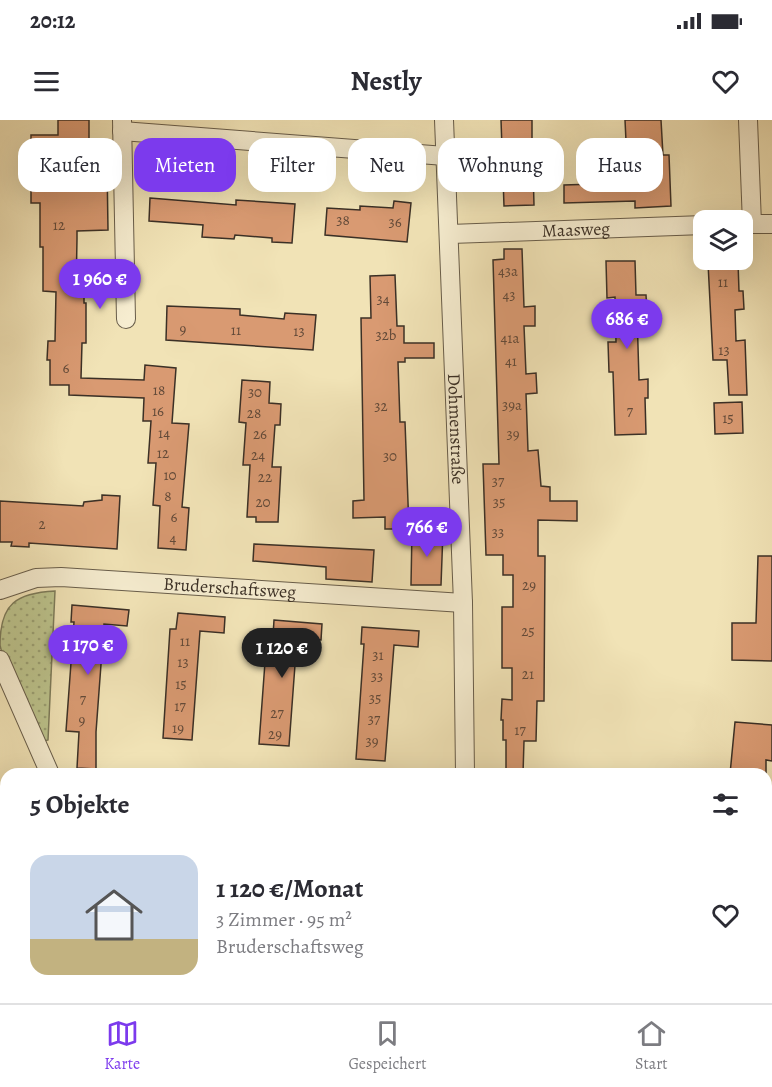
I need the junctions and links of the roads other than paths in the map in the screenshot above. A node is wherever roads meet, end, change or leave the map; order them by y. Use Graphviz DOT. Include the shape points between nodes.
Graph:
graph roads {
  1 [pos="444,120"];
  2 [pos="748,120"];
  3 [pos="122,125"];
  4 [pos="444,138"];
  5 [pos="438,155"];
  6 [pos="447,192"];
  7 [pos="747,210"];
  8 [pos="753,224"];
  9 [pos="772,224"];
  10 [pos="693,225"];
  11 [pos="450,234"];
  12 [pos="126,319"];
  13 [pos="0,590"];
  14 [pos="463,603"];
  15 [pos="0,660"];
  16 [pos="47,768"];
  17 [pos="465,768"];
  1 -- 4 [label="street, Dohmenstraße"];
  2 -- 7 [label="street"];
  3 -- 5 [label="street"];
  3 -- 12 [label="street"];
  6 -- 11 [label="street, Dohmenstraße"];
  8 -- 9 [label="street"];
  10 -- 11 [label="street, Maasweg"];
  11 -- 14 [label="street, Dohmenstraße"];
  13 -- 14 [label="street, Bruderschaftsweg" via="36,578 61,577"];
  14 -- 17 [label="street, Dohmenstraße"];
  15 -- 16 [label="street"];
}
